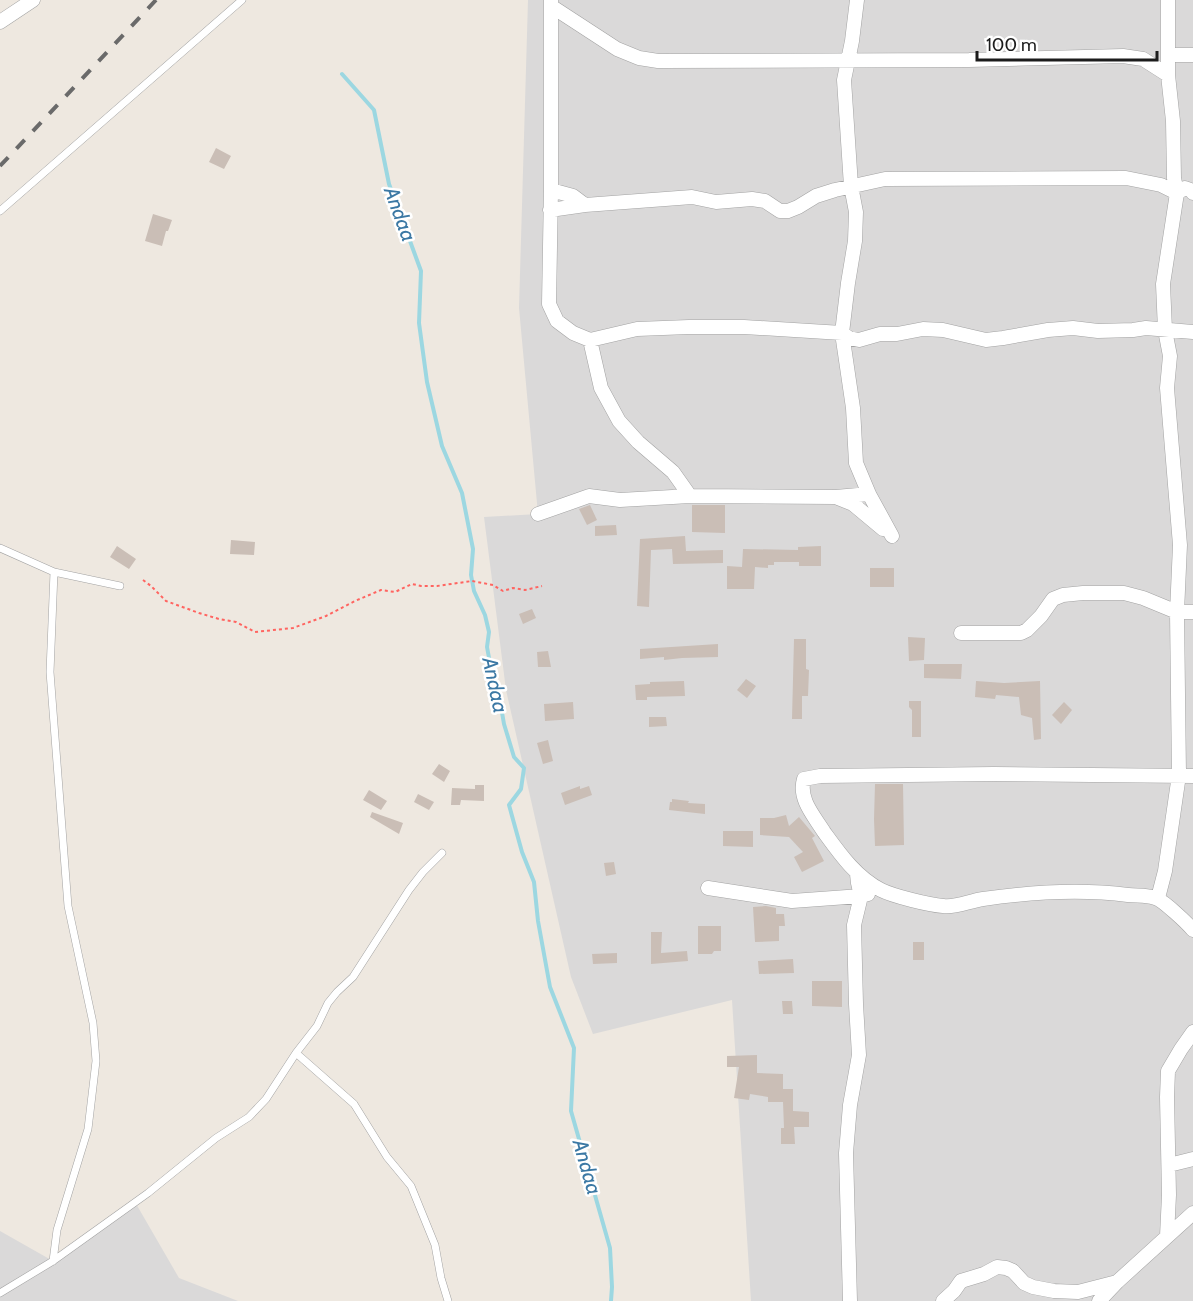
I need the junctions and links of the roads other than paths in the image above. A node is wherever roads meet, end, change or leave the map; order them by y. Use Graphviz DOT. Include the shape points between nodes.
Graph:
graph roads {
  1 [pos="33,0"];
  2 [pos="242,0"];
  3 [pos="857,0"];
  4 [pos="1168,0"];
  5 [pos="550,3"];
  6 [pos="0,22"];
  7 [pos="1168,55"];
  8 [pos="1193,55"];
  9 [pos="848,61"];
  10 [pos="1168,75"];
  11 [pos="851,186"];
  12 [pos="551,190"];
  13 [pos="1193,192"];
  14 [pos="1177,193"];
  15 [pos="585,205"];
  16 [pos="550,210"];
  17 [pos="0,211"];
  18 [pos="1165,330"];
  19 [pos="1193,332"];
  20 [pos="842,333"];
  21 [pos="590,340"];
  22 [pos="869,494"];
  23 [pos="690,496"];
  24 [pos="836,497"];
  25 [pos="538,514"];
  26 [pos="0,548"];
  27 [pos="54,572"];
  28 [pos="120,586"];
  29 [pos="1177,612"];
  30 [pos="1193,612"];
  31 [pos="961,633"];
  32 [pos="1186,775"];
  33 [pos="442,853"];
  34 [pos="857,874"];
  35 [pos="708,888"];
  36 [pos="882,891"];
  37 [pos="861,896"];
  38 [pos="1158,898"];
  39 [pos="1193,930"];
  40 [pos="1193,1032"];
  41 [pos="296,1053"];
  42 [pos="1168,1147"];
  43 [pos="1191,1160"];
  44 [pos="1169,1165"];
  45 [pos="1193,1213"];
  46 [pos="1167,1236"];
  47 [pos="53,1261"];
  48 [pos="1117,1282"];
  49 [pos="0,1293"];
  50 [pos="448,1301"];
  51 [pos="850,1301"];
  52 [pos="943,1301"];
  53 [pos="1100,1301"];
  1 -- 6 [label="street"];
  2 -- 17 [label="lane"];
  3 -- 9 [label="street"];
  4 -- 7 [label="street"];
  5 -- 9 [label="street" via="617,49 658,62"];
  5 -- 12 [label="street"];
  7 -- 8 [label="street"];
  7 -- 10 [label="street"];
  9 -- 10 [label="street" via="1123,56 1143,59"];
  9 -- 11 [label="street" via="844,80"];
  10 -- 14 [label="street"];
  11 -- 14 [label="street" via="885,179 1126,178 1161,185"];
  11 -- 15 [label="street" via="816,196 788,211 752,199 716,202 692,197"];
  11 -- 20 [label="street" via="855,241"];
  12 -- 15 [label="street" via="573,196"];
  12 -- 16 [label="street"];
  13 -- 14 [label="street" via="1185,188"];
  14 -- 18 [label="street" via="1163,284"];
  15 -- 16 [label="street"];
  16 -- 21 [label="street" via="549,304 557,321"];
  18 -- 19 [label="street"];
  18 -- 20 [label="street" via="1073,328 986,340 933,329 859,340"];
  18 -- 29 [label="street" via="1170,356 1167,388 1180,545"];
  20 -- 21 [label="street" via="689,327 638,329"];
  20 -- 22 [label="street" via="856,463"];
  21 -- 23 [label="street" via="601,388 619,421 673,472"];
  22 -- 24 [label="street"];
  22 -- 24 [label="street" via="892,536 853,504"];
  23 -- 24 [label="street"];
  23 -- 25 [label="street" via="620,500 590,496"];
  26 -- 27 [label="lane"];
  27 -- 28 [label="lane"];
  27 -- 47 [label="lane" via="50,672 68,906 93,1023 96,1061 88,1129 57,1230"];
  29 -- 30 [label="street"];
  29 -- 31 [label="street" via="1124,592 1073,594 1053,599 1021,633"];
  29 -- 32 [label="street"];
  32 -- 34 [label="street" via="994,774 804,779 804,798 814,818"];
  32 -- 38 [label="street"];
  33 -- 41 [label="lane" via="409,890 353,977 328,1003 317,1026"];
  34 -- 36 [label="street"];
  34 -- 37 [label="street"];
  35 -- 37 [label="street" via="792,901"];
  36 -- 37 [label="street"];
  36 -- 38 [label="street" via="944,907 1042,892 1101,892"];
  37 -- 51 [label="street" via="854,925 859,1055 846,1153"];
  38 -- 39 [label="street"];
  40 -- 42 [label="street" via="1168,1071"];
  41 -- 47 [label="lane" via="266,1099 249,1117"];
  41 -- 50 [label="lane" via="354,1104 411,1186 435,1245"];
  42 -- 43 [label="street"];
  42 -- 44 [label="street"];
  43 -- 44 [label="street"];
  44 -- 46 [label="street"];
  45 -- 46 [label="street"];
  46 -- 48 [label="street"];
  47 -- 49 [label="lane"];
  48 -- 52 [label="street" via="1078,1292 1054,1291 1033,1287 1013,1271 997,1267 962,1281"];
  48 -- 53 [label="street"];
}
